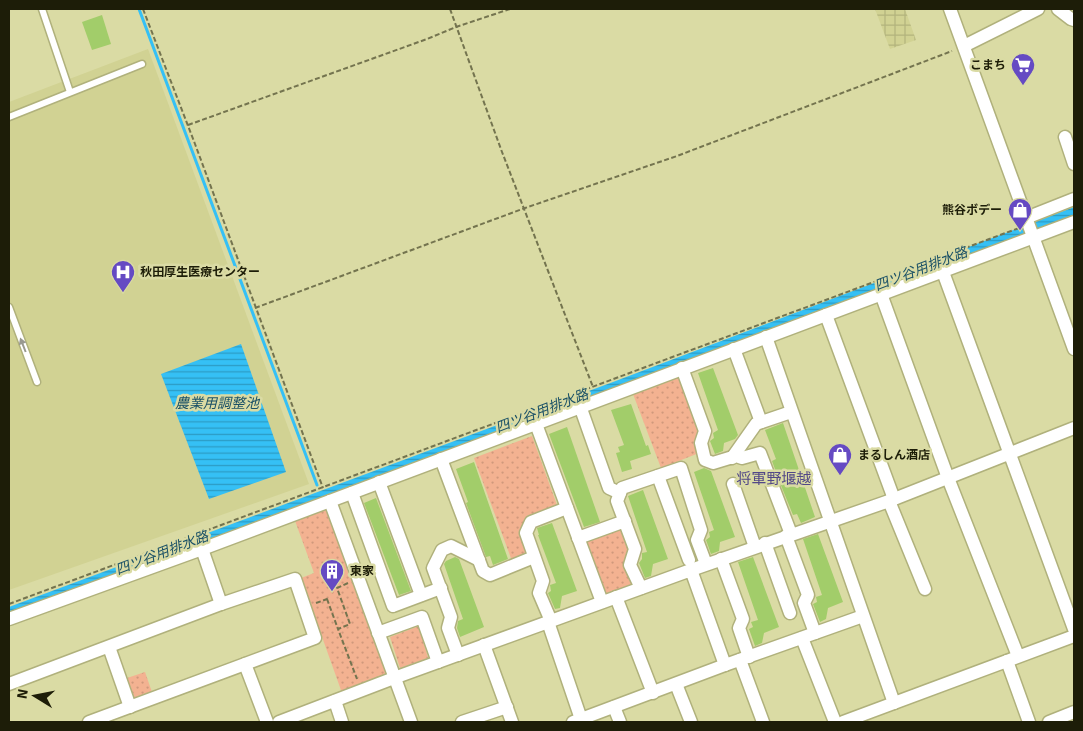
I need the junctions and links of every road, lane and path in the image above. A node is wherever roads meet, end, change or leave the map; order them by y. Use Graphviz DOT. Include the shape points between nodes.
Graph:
graph roads {
  1 [pos="42,9"];
  2 [pos="143,9"];
  3 [pos="450,9"];
  4 [pos="510,9"];
  5 [pos="950,9"];
  6 [pos="1038,9"];
  7 [pos="1058,9"];
  8 [pos="1074,20"];
  9 [pos="456,27"];
  10 [pos="964,46"];
  11 [pos="142,64"];
  12 [pos="70,92"];
  13 [pos="9,117"];
  14 [pos="188,124"];
  15 [pos="1065,137"];
  16 [pos="1074,164"];
  17 [pos="1074,199"];
  18 [pos="525,208"];
  19 [pos="1074,222"];
  20 [pos="1030,229"];
  21 [pos="943,272"];
  22 [pos="881,294"];
  23 [pos="9,307"];
  24 [pos="255,308"];
  25 [pos="826,315"];
  26 [pos="766,337"];
  27 [pos="734,349"];
  28 [pos="1074,349"];
  29 [pos="682,368"];
  30 [pos="37,382"];
  31 [pos="593,387"];
  32 [pos="580,406"];
  33 [pos="791,412"];
  34 [pos="536,424"];
  35 [pos="757,426"];
  36 [pos="1074,428"];
  37 [pos="1010,452"];
  38 [pos="760,453"];
  39 [pos="732,458"];
  40 [pos="441,459"];
  41 [pos="658,476"];
  42 [pos="948,478"];
  43 [pos="379,482"];
  44 [pos="733,484"];
  45 [pos="323,488"];
  46 [pos="352,493"];
  47 [pos="620,493"];
  48 [pos="891,500"];
  49 [pos="330,501"];
  50 [pos="567,508"];
  51 [pos="625,521"];
  52 [pos="831,521"];
  53 [pos="789,535"];
  54 [pos="578,538"];
  55 [pos="760,545"];
  56 [pos="202,549"];
  57 [pos="534,557"];
  58 [pos="376,559"];
  59 [pos="721,559"];
  60 [pos="479,560"];
  61 [pos="706,564"];
  62 [pos="690,565"];
  63 [pos="354,568"];
  64 [pos="337,588"];
  65 [pos="440,588"];
  66 [pos="641,588"];
  67 [pos="925,589"];
  68 [pos="421,595"];
  69 [pos="616,597"];
  70 [pos="602,602"];
  71 [pos="9,604"];
  72 [pos="222,604"];
  73 [pos="304,607"];
  74 [pos="790,612"];
  75 [pos="863,616"];
  76 [pos="9,619"];
  77 [pos="550,621"];
  78 [pos="338,628"];
  79 [pos="1074,629"];
  80 [pos="815,633"];
  81 [pos="378,634"];
  82 [pos="1074,636"];
  83 [pos="802,638"];
  84 [pos="484,645"];
  85 [pos="109,647"];
  86 [pos="458,655"];
  87 [pos="744,658"];
  88 [pos="1012,658"];
  89 [pos="438,662"];
  90 [pos="245,664"];
  91 [pos="725,665"];
  92 [pos="394,678"];
  93 [pos="9,684"];
  94 [pos="676,684"];
  95 [pos="360,686"];
  96 [pos="653,693"];
  97 [pos="334,701"];
  98 [pos="894,703"];
  99 [pos="130,707"];
  100 [pos="507,707"];
  101 [pos="614,707"];
  102 [pos="1074,712"];
  103 [pos="577,721"];
  104 [pos="90,722"];
  105 [pos="267,722"];
  106 [pos="279,722"];
  107 [pos="342,722"];
  108 [pos="411,722"];
  109 [pos="462,722"];
  110 [pos="512,722"];
  111 [pos="620,722"];
  112 [pos="691,722"];
  113 [pos="763,722"];
  114 [pos="835,722"];
  115 [pos="843,722"];
  116 [pos="1029,722"];
  117 [pos="1049,722"];
  1 -- 12 [label="lane"];
  2 -- 14 [label="path"];
  3 -- 9 [label="path"];
  4 -- 9 [label="path"];
  5 -- 10 [label="street"];
  6 -- 10 [label="street"];
  7 -- 8 [label="street"];
  9 -- 14 [label="path"];
  9 -- 18 [label="path"];
  10 -- 18 [label="path" via="677,156"];
  10 -- 20 [label="street"];
  11 -- 12 [label="lane"];
  12 -- 13 [label="lane"];
  14 -- 24 [label="path"];
  15 -- 16 [label="street"];
  17 -- 20 [label="street"];
  18 -- 24 [label="path"];
  18 -- 31 [label="path"];
  19 -- 20 [label="street"];
  20 -- 21 [label="street"];
  20 -- 28 [label="street"];
  20 -- 31 [label="path"];
  21 -- 22 [label="street"];
  21 -- 37 [label="street"];
  22 -- 25 [label="street"];
  22 -- 42 [label="street"];
  30 -- 23 [label="lane, one-way"];
  24 -- 45 [label="path"];
  25 -- 26 [label="street"];
  25 -- 48 [label="street"];
  26 -- 27 [label="street"];
  26 -- 33 [label="street"];
  27 -- 29 [label="street"];
  27 -- 35 [label="street"];
  29 -- 32 [label="street"];
  29 -- 39 [label="street" via="705,431 701,444 705,460 713,463"];
  31 -- 45 [label="path"];
  32 -- 34 [label="street"];
  32 -- 47 [label="street" via="609,488"];
  33 -- 35 [label="street"];
  33 -- 52 [label="street"];
  34 -- 40 [label="street"];
  34 -- 50 [label="street"];
  35 -- 38 [label="street"];
  35 -- 39 [label="street"];
  36 -- 37 [label="street"];
  37 -- 42 [label="street"];
  37 -- 79 [label="street"];
  38 -- 39 [label="street"];
  38 -- 53 [label="street"];
  40 -- 43 [label="street"];
  40 -- 60 [label="street"];
  41 -- 47 [label="street" via="622,488"];
  41 -- 61 [label="street" via="681,468 701,530 697,540"];
  41 -- 62 [label="street"];
  42 -- 48 [label="street"];
  42 -- 88 [label="street"];
  43 -- 46 [label="street"];
  43 -- 68 [label="street"];
  44 -- 55 [label="street"];
  45 -- 71 [label="path"];
  46 -- 49 [label="street"];
  46 -- 58 [label="street"];
  47 -- 51 [label="street" via="617,501"];
  48 -- 52 [label="street"];
  48 -- 67 [label="street"];
  49 -- 56 [label="street"];
  49 -- 63 [label="street"];
  50 -- 54 [label="street"];
  50 -- 57 [label="street" via="531,522 526,534"];
  51 -- 54 [label="street"];
  51 -- 66 [label="street" via="635,549 630,565"];
  52 -- 53 [label="street"];
  52 -- 75 [label="street"];
  53 -- 55 [label="street"];
  53 -- 80 [label="street" via="808,595 804,603"];
  54 -- 70 [label="street"];
  55 -- 59 [label="street"];
  55 -- 74 [label="street"];
  56 -- 72 [label="street"];
  56 -- 76 [label="street"];
  57 -- 60 [label="street" via="490,575 483,571"];
  57 -- 77 [label="street" via="543,582 539,593"];
  58 -- 63 [label="street"];
  58 -- 68 [label="street" via="393,606"];
  59 -- 61 [label="street"];
  59 -- 87 [label="street" via="743,619 739,628"];
  60 -- 65 [label="street" via="450,546 442,550 433,568"];
  61 -- 62 [label="street"];
  62 -- 66 [label="street"];
  62 -- 91 [label="street"];
  63 -- 81 [label="street"];
  64 -- 78 [label="path" via="350,624"];
  65 -- 68 [label="street"];
  65 -- 86 [label="street" via="451,617 448,628"];
  66 -- 69 [label="street"];
  69 -- 70 [label="street"];
  69 -- 96 [label="street"];
  70 -- 77 [label="street"];
  72 -- 73 [label="street" via="295,579"];
  72 -- 85 [label="street"];
  73 -- 78 [label="path" via="329,598"];
  73 -- 90 [label="street" via="315,638"];
  75 -- 80 [label="street"];
  75 -- 98 [label="street"];
  77 -- 84 [label="street"];
  77 -- 103 [label="street"];
  78 -- 95 [label="path"];
  80 -- 83 [label="street"];
  81 -- 89 [label="street" via="422,617"];
  81 -- 92 [label="street"];
  82 -- 88 [label="street"];
  83 -- 87 [label="street"];
  83 -- 114 [label="street"];
  84 -- 86 [label="street"];
  84 -- 100 [label="street"];
  85 -- 93 [label="street"];
  85 -- 99 [label="street"];
  86 -- 89 [label="street"];
  87 -- 91 [label="street"];
  87 -- 113 [label="street"];
  88 -- 98 [label="street"];
  88 -- 116 [label="street"];
  89 -- 92 [label="street"];
  90 -- 99 [label="street"];
  90 -- 105 [label="street"];
  91 -- 94 [label="street"];
  92 -- 97 [label="street"];
  92 -- 108 [label="street"];
  94 -- 96 [label="street"];
  94 -- 112 [label="street"];
  96 -- 101 [label="street"];
  97 -- 106 [label="street"];
  97 -- 107 [label="street"];
  98 -- 115 [label="street"];
  99 -- 104 [label="street"];
  100 -- 109 [label="street"];
  100 -- 110 [label="street"];
  101 -- 103 [label="street"];
  101 -- 111 [label="street"];
  102 -- 117 [label="street"];
}
